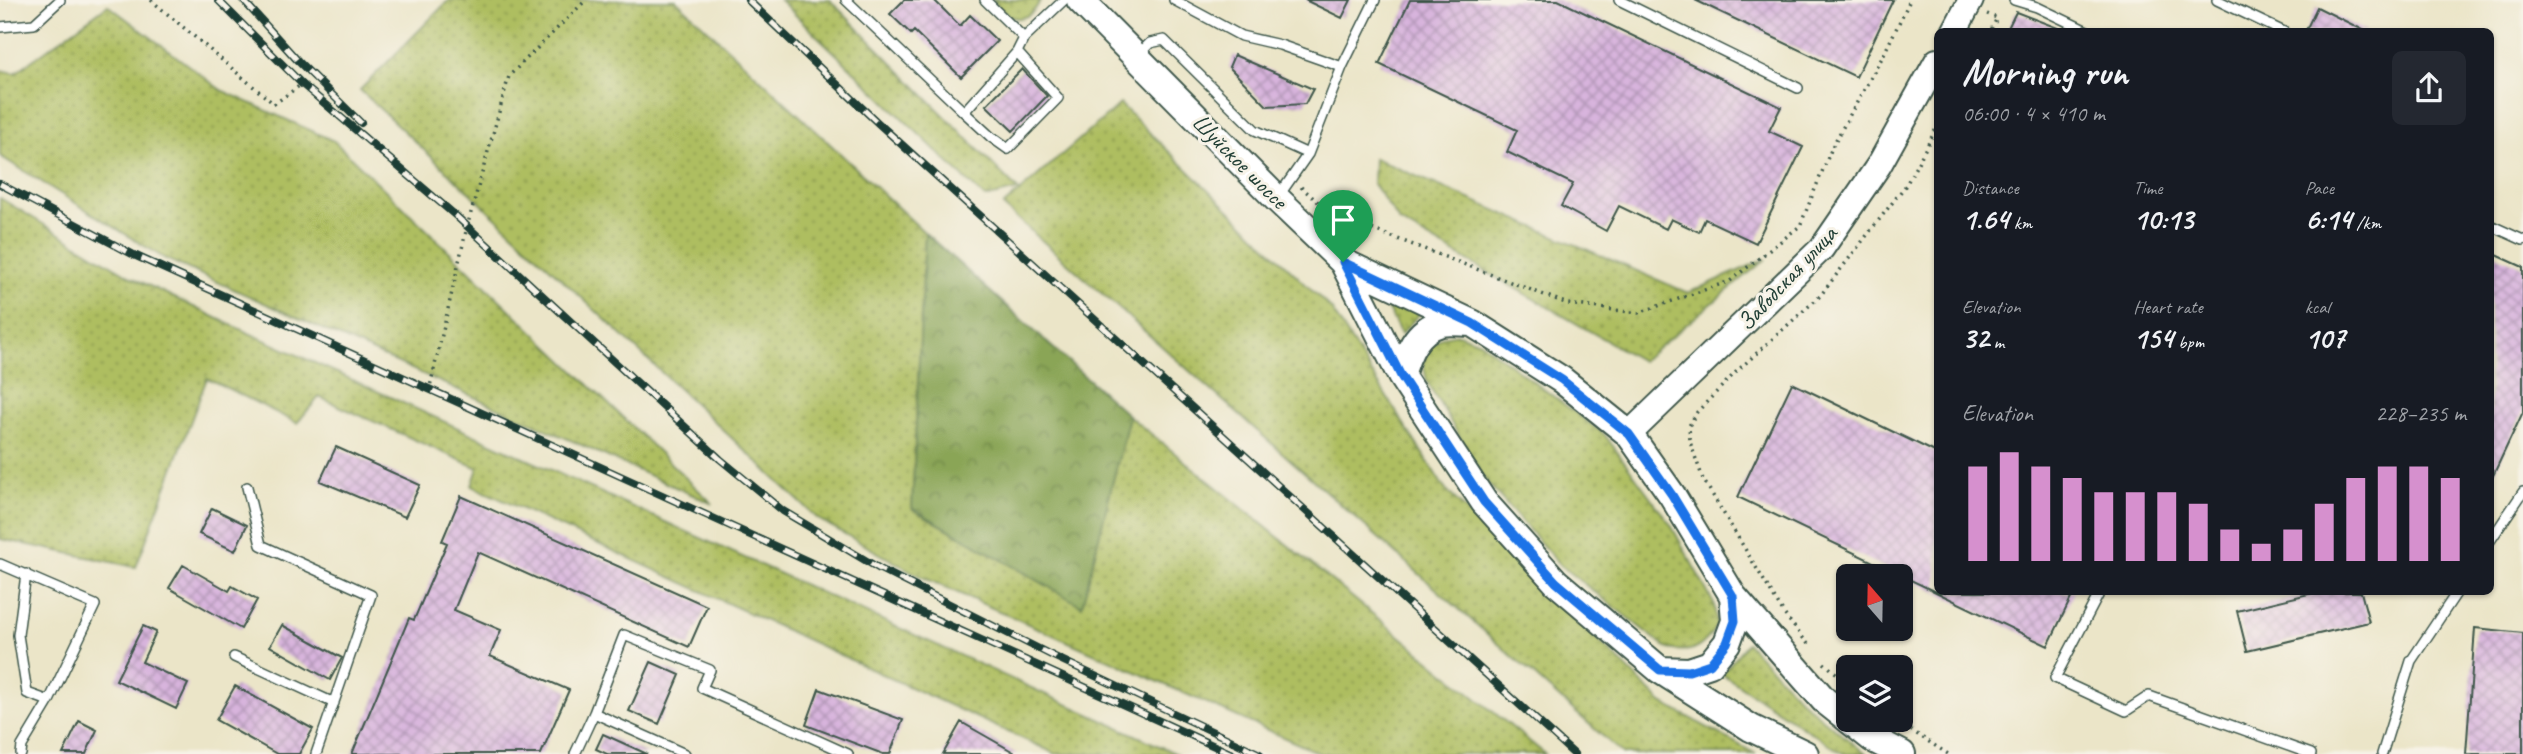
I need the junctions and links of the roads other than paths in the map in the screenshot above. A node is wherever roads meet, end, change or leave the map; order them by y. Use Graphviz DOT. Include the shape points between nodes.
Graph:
graph roads {
  1 [pos="60,0"];
  2 [pos="846,0"];
  3 [pos="985,0"];
  4 [pos="1064,0"];
  5 [pos="1080,0"];
  6 [pos="1174,0"];
  7 [pos="1375,0"];
  8 [pos="1619,0"];
  9 [pos="1971,0"];
  10 [pos="2014,0"];
  11 [pos="2217,0"];
  12 [pos="0,27"];
  13 [pos="1956,28"];
  14 [pos="2081,28"];
  15 [pos="2276,28"];
  16 [pos="1024,38"];
  17 [pos="1017,52"];
  18 [pos="1136,56"];
  19 [pos="1934,66"];
  20 [pos="1342,67"];
  21 [pos="1798,88"];
  22 [pos="964,112"];
  23 [pos="1308,154"];
  24 [pos="1284,189"];
  25 [pos="2494,227"];
  26 [pos="2523,240"];
  27 [pos="1343,262"];
  28 [pos="1472,323"];
  29 [pos="1401,376"];
  30 [pos="1629,434"];
  31 [pos="247,487"];
  32 [pos="2523,492"];
  33 [pos="2494,535"];
  34 [pos="0,564"];
  35 [pos="26,574"];
  36 [pos="2098,595"];
  37 [pos="2455,595"];
  38 [pos="1733,596"];
  39 [pos="234,657"];
  40 [pos="1660,670"];
  41 [pos="49,701"];
  42 [pos="334,703"];
  43 [pos="1836,708"];
  44 [pos="594,713"];
  45 [pos="1865,732"];
  46 [pos="21,754"];
  47 [pos="316,754"];
  48 [pos="575,754"];
  49 [pos="685,754"];
  50 [pos="848,754"];
  51 [pos="1805,754"];
  52 [pos="1902,754"];
  53 [pos="2311,754"];
  54 [pos="2382,754"];
  1 -- 12 [label="lane" via="34,24"];
  2 -- 22 [label="lane"];
  3 -- 16 [label="lane"];
  4 -- 16 [label="lane"];
  5 -- 18 [label="main road, Шуйское шоссе"];
  6 -- 20 [label="lane" via="1241,36"];
  7 -- 20 [label="lane"];
  8 -- 21 [label="lane"];
  9 -- 13 [label="main road"];
  10 -- 14 [label="lane"];
  11 -- 15 [label="lane"];
  16 -- 17 [label="lane"];
  17 -- 22 [label="lane"];
  17 -- 22 [label="lane" via="1058,98 1008,149"];
  18 -- 23 [label="lane" via="1150,43 1164,40 1255,130"];
  18 -- 24 [label="main road, Шуйское шоссе"];
  19 -- 30 [label="main road, Заводская улица" via="1879,165 1822,248"];
  20 -- 23 [label="lane"];
  23 -- 24 [label="lane"];
  24 -- 27 [label="main road, Шуйское шоссе"];
  25 -- 26 [label="lane"];
  27 -- 28 [label="main road, Шуйское шоссе"];
  27 -- 29 [label="main road"];
  28 -- 29 [label="main road" via="1441,323 1421,335 1408,351"];
  28 -- 30 [label="main road, Шуйское шоссе" via="1562,380"];
  29 -- 40 [label="main road" via="1484,502 1556,582"];
  30 -- 38 [label="main road, Шуйское шоссе"];
  31 -- 42 [label="lane" via="261,545 371,595"];
  32 -- 33 [label="lane"];
  34 -- 35 [label="lane"];
  35 -- 41 [label="lane" via="18,635 27,693"];
  35 -- 41 [label="lane" via="95,605"];
  36 -- 53 [label="lane" via="2056,678 2126,711 2149,696"];
  37 -- 54 [label="lane" via="2411,661"];
  38 -- 40 [label="main road" via="1735,621 1727,643 1710,664 1689,671"];
  38 -- 43 [label="main road, Шуйское шоссе"];
  39 -- 42 [label="lane"];
  40 -- 51 [label="main road" via="1751,728"];
  41 -- 46 [label="lane"];
  42 -- 47 [label="lane"];
  44 -- 48 [label="lane"];
  44 -- 49 [label="lane"];
  44 -- 50 [label="lane" via="624,635 710,670 702,688"];
  45 -- 52 [label="main road, Шуйское шоссе"];
}
